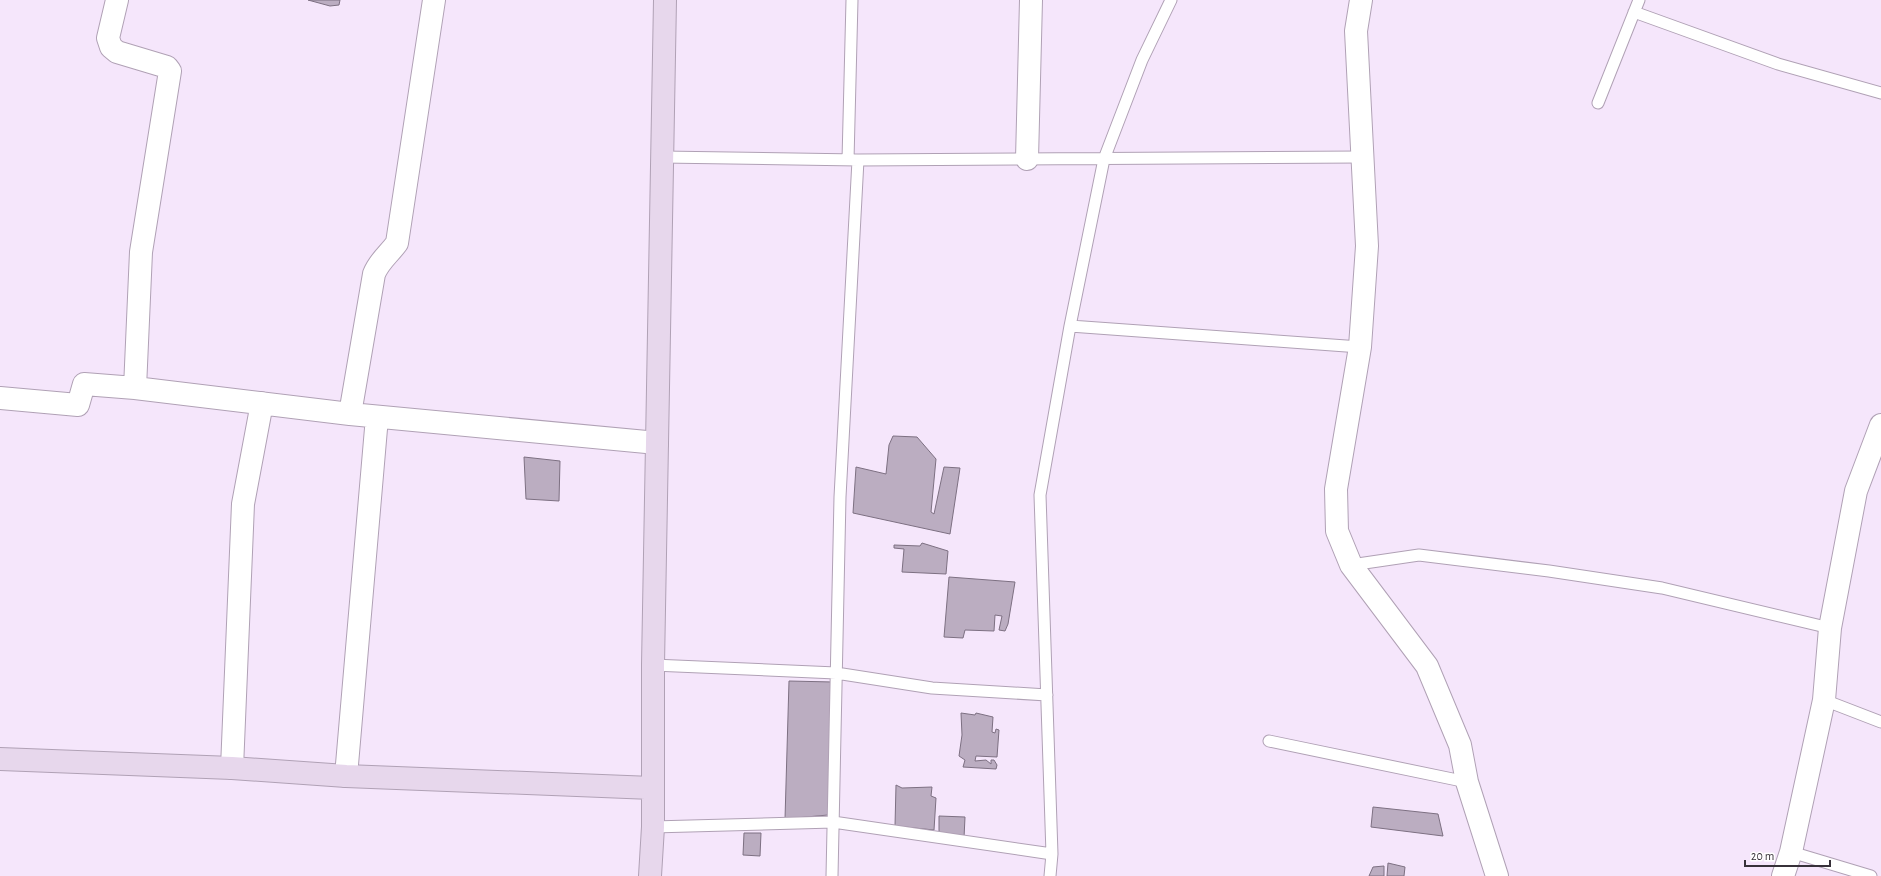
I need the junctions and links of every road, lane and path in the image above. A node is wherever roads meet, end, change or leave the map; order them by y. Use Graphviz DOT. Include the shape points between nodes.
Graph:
graph roads {
  1 [pos="117,0"];
  2 [pos="434,0"];
  3 [pos="665,0"];
  4 [pos="852,0"];
  5 [pos="1031,0"];
  6 [pos="1171,0"];
  7 [pos="1361,0"];
  8 [pos="1639,0"];
  9 [pos="1634,12"];
  10 [pos="1881,93"];
  11 [pos="1598,103"];
  12 [pos="662,157"];
  13 [pos="1362,157"];
  14 [pos="1028,159"];
  15 [pos="1104,159"];
  16 [pos="853,160"];
  17 [pos="1070,326"];
  18 [pos="1360,347"];
  19 [pos="135,388"];
  20 [pos="0,398"];
  21 [pos="262,403"];
  22 [pos="350,414"];
  23 [pos="377,417"];
  24 [pos="1881,425"];
  25 [pos="657,443"];
  26 [pos="1351,565"];
  27 [pos="1830,628"];
  28 [pos="653,665"];
  29 [pos="836,673"];
  30 [pos="1047,695"];
  31 [pos="1824,700"];
  32 [pos="1881,722"];
  33 [pos="1269,741"];
  34 [pos="0,758"];
  35 [pos="232,768"];
  36 [pos="346,776"];
  37 [pos="1467,782"];
  38 [pos="652,788"];
  39 [pos="833,822"];
  40 [pos="653,826"];
  41 [pos="1791,852"];
  42 [pos="1052,854"];
  43 [pos="650,876"];
  44 [pos="832,876"];
  45 [pos="1050,876"];
  46 [pos="1497,876"];
  47 [pos="1783,876"];
  48 [pos="1871,876"];
  1 -- 19 [label="street" via="108,38 111,47 117,52 167,67 170,72 141,252"];
  2 -- 22 [label="street" via="397,243 378,263 374,274"];
  3 -- 12 [label="main road"];
  4 -- 16 [label="lane"];
  5 -- 14 [label="street"];
  6 -- 15 [label="lane" via="1142,60"];
  7 -- 13 [label="street" via="1356,31"];
  8 -- 9 [label="lane"];
  9 -- 10 [label="lane" via="1778,64"];
  9 -- 11 [label="lane"];
  12 -- 16 [label="lane"];
  12 -- 25 [label="main road"];
  13 -- 15 [label="lane"];
  13 -- 18 [label="street" via="1367,246"];
  14 -- 15 [label="lane"];
  14 -- 16 [label="lane"];
  15 -- 17 [label="lane"];
  16 -- 29 [label="lane"];
  17 -- 18 [label="lane"];
  17 -- 30 [label="lane" via="1040,495"];
  18 -- 26 [label="street" via="1336,489 1337,531"];
  19 -- 20 [label="street" via="84,384 78,405"];
  19 -- 21 [label="street"];
  21 -- 22 [label="street"];
  21 -- 35 [label="street" via="243,504"];
  22 -- 23 [label="street"];
  23 -- 25 [label="street"];
  23 -- 36 [label="street"];
  24 -- 27 [label="street" via="1856,491"];
  25 -- 28 [label="main road"];
  26 -- 27 [label="lane" via="1419,555 1549,571 1662,588"];
  26 -- 37 [label="street" via="1427,666 1460,745"];
  27 -- 31 [label="street"];
  28 -- 29 [label="lane"];
  28 -- 38 [label="main road"];
  29 -- 30 [label="lane" via="932,688"];
  29 -- 39 [label="lane"];
  30 -- 42 [label="lane"];
  31 -- 32 [label="lane"];
  31 -- 41 [label="street"];
  33 -- 37 [label="lane"];
  34 -- 35 [label="main road"];
  35 -- 36 [label="main road"];
  36 -- 38 [label="main road"];
  37 -- 46 [label="street"];
  38 -- 40 [label="main road"];
  39 -- 40 [label="lane"];
  39 -- 42 [label="lane"];
  39 -- 44 [label="lane"];
  40 -- 43 [label="main road"];
  41 -- 47 [label="street"];
  41 -- 48 [label="lane"];
  42 -- 45 [label="lane"];
}
